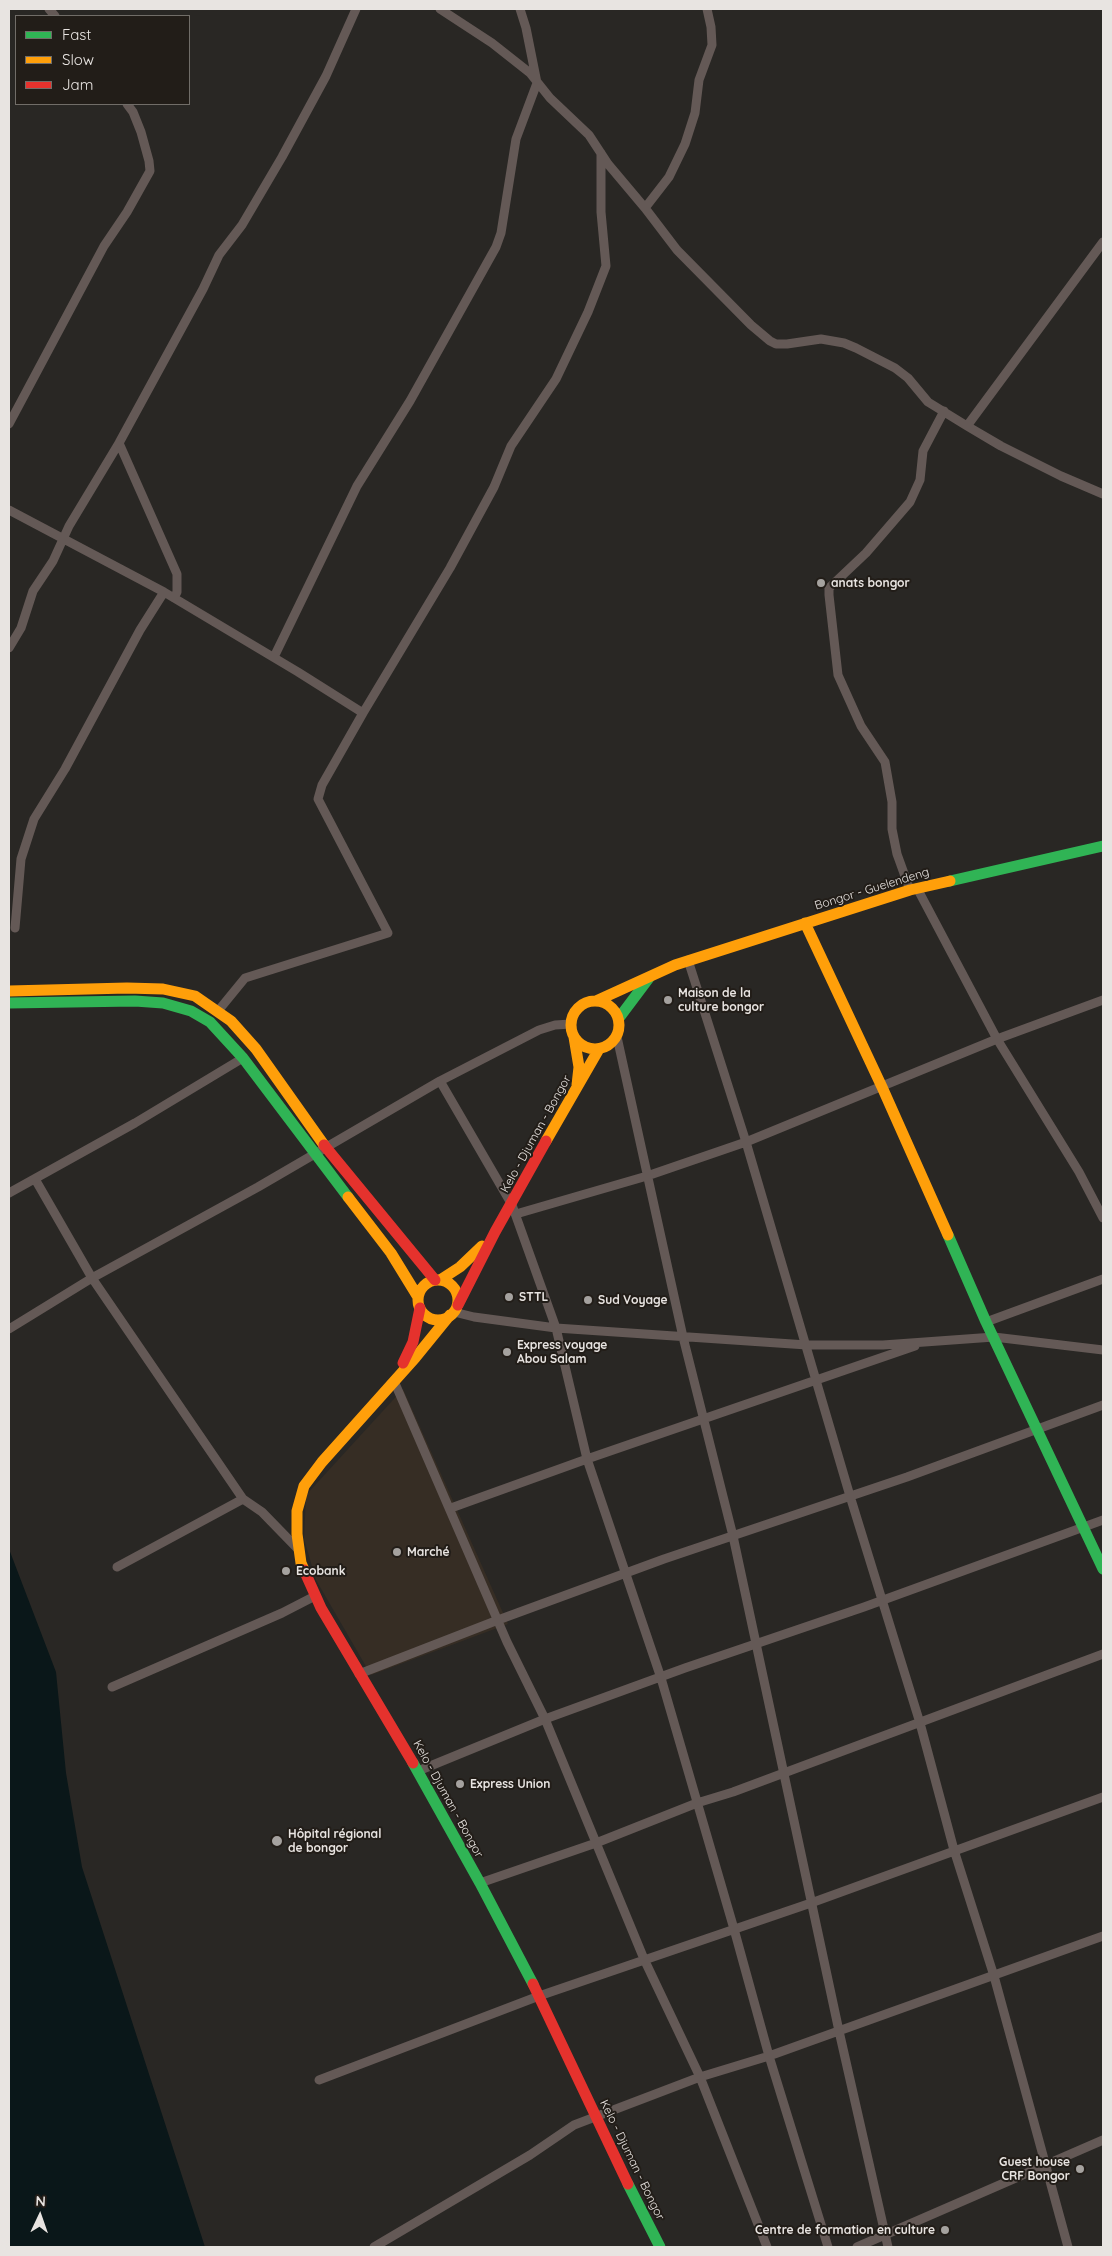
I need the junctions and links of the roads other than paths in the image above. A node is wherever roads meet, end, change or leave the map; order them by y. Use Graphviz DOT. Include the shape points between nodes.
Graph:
graph roads {
  1 [pos="356,9"];
  2 [pos="440,9"];
  3 [pos="520,9"];
  4 [pos="707,9"];
  5 [pos="537,83"];
  6 [pos="128,105"];
  7 [pos="601,153"];
  8 [pos="645,208"];
  9 [pos="1103,242"];
  10 [pos="944,411"];
  11 [pos="9,424"];
  12 [pos="967,426"];
  13 [pos="119,443"];
  14 [pos="1103,494"];
  15 [pos="9,510"];
  16 [pos="63,539"];
  17 [pos="164,592"];
  18 [pos="174,598"];
  19 [pos="9,648"];
  20 [pos="274,658"];
  21 [pos="363,713"];
  22 [pos="1103,846"];
  23 [pos="914,889"];
  24 [pos="805,923"];
  25 [pos="15,928"];
  26 [pos="688,960"];
  27 [pos="652,974"];
  28 [pos="9,991"];
  29 [pos="1103,1000"];
  30 [pos="596,1001"];
  31 [pos="9,1003"];
  32 [pos="218,1011"];
  33 [pos="619,1018"];
  34 [pos="571,1024"];
  35 [pos="574,1037"];
  36 [pos="617,1037"];
  37 [pos="997,1039"];
  38 [pos="599,1049"];
  39 [pos="243,1058"];
  40 [pos="440,1081"];
  41 [pos="882,1087"];
  42 [pos="576,1093"];
  43 [pos="746,1142"];
  44 [pos="326,1148"];
  45 [pos="315,1154"];
  46 [pos="647,1176"];
  47 [pos="35,1179"];
  48 [pos="9,1193"];
  49 [pos="514,1209"];
  50 [pos="1103,1218"];
  51 [pos="496,1232"];
  52 [pos="92,1278"];
  53 [pos="1103,1279"];
  54 [pos="438,1280"];
  55 [pos="419,1303"];
  56 [pos="454,1311"];
  57 [pos="986,1322"];
  58 [pos="556,1328"];
  59 [pos="9,1329"];
  60 [pos="683,1337"];
  61 [pos="994,1337"];
  62 [pos="926,1342"];
  63 [pos="807,1344"];
  64 [pos="1103,1350"];
  65 [pos="816,1380"];
  66 [pos="394,1381"];
  67 [pos="1103,1405"];
  68 [pos="704,1419"];
  69 [pos="1035,1428"];
  70 [pos="586,1459"];
  71 [pos="850,1496"];
  72 [pos="243,1499"];
  73 [pos="451,1508"];
  74 [pos="1103,1520"];
  75 [pos="1082,1527"];
  76 [pos="733,1536"];
  77 [pos="298,1548"];
  78 [pos="118,1567"];
  79 [pos="1103,1569"];
  80 [pos="627,1573"];
  81 [pos="315,1596"];
  82 [pos="884,1600"];
  83 [pos="498,1620"];
  84 [pos="757,1644"];
  85 [pos="1103,1654"];
  86 [pos="358,1674"];
  87 [pos="661,1678"];
  88 [pos="112,1687"];
  89 [pos="545,1720"];
  90 [pos="920,1723"];
  91 [pos="418,1771"];
  92 [pos="783,1772"];
  93 [pos="1103,1797"];
  94 [pos="697,1803"];
  95 [pos="596,1843"];
  96 [pos="954,1850"];
  97 [pos="480,1883"];
  98 [pos="811,1903"];
  99 [pos="734,1929"];
  100 [pos="1103,1936"];
  101 [pos="644,1959"];
  102 [pos="994,1976"];
  103 [pos="538,1996"];
  104 [pos="838,2030"];
  105 [pos="769,2056"];
  106 [pos="700,2077"];
  107 [pos="319,2080"];
  108 [pos="595,2118"];
  109 [pos="1103,2140"];
  110 [pos="1046,2163"];
  111 [pos="885,2236"];
  112 [pos="374,2247"];
  113 [pos="660,2247"];
  114 [pos="767,2247"];
  115 [pos="828,2247"];
  116 [pos="857,2247"];
  117 [pos="888,2247"];
  118 [pos="1068,2247"];
  1 -- 13 [label="street" via="326,76 282,157 242,225 219,255"];
  2 -- 5 [label="street" via="503,51"];
  3 -- 5 [label="street"];
  4 -- 8 [label="street" via="712,45 699,80 695,113 669,177"];
  5 -- 7 [label="street" via="589,135"];
  5 -- 20 [label="street" via="516,139 503,225 496,247 410,401 357,486"];
  6 -- 11 [label="street" via="141,132 150,171 104,246"];
  7 -- 8 [label="street"];
  7 -- 21 [label="street" via="601,212 607,259 599,288 556,379 511,446 494,487 450,568"];
  8 -- 10 [label="street" via="677,250 770,341 787,344 821,339 844,343 908,378 928,402"];
  9 -- 12 [label="street"];
  10 -- 12 [label="street"];
  10 -- 23 [label="street" via="923,451 920,480 910,502 866,553 829,588 828,595 838,675 861,726 885,762 897,854"];
  12 -- 14 [label="street" via="1061,476"];
  13 -- 16 [label="street"];
  13 -- 18 [label="street" via="177,574"];
  15 -- 16 [label="street"];
  16 -- 17 [label="street"];
  16 -- 19 [label="street" via="53,562 33,591 21,628"];
  17 -- 18 [label="street"];
  17 -- 25 [label="street" via="34,819 21,858"];
  18 -- 20 [label="street"];
  20 -- 21 [label="street"];
  21 -- 32 [label="street" via="322,785 318,799 388,933 245,978"];
  22 -- 23 [label="main road, Bongor - Guelendeng"];
  23 -- 24 [label="main road, Bongor - Guelendeng"];
  23 -- 37 [label="street"];
  24 -- 26 [label="main road, Bongor - Guelendeng"];
  24 -- 41 [label="main road"];
  26 -- 27 [label="main road, Bongor - Guelendeng"];
  26 -- 43 [label="street"];
  27 -- 30 [label="main road, Bongor - Guelendeng"];
  27 -- 33 [label="main road"];
  28 -- 32 [label="main road" via="163,989 195,996"];
  29 -- 37 [label="street"];
  30 -- 33 [label="main road" via="610,1006"];
  30 -- 34 [label="main road" via="576,1010"];
  31 -- 39 [label="main road" via="135,1001 163,1004 191,1011 210,1022"];
  32 -- 44 [label="main road" via="256,1049"];
  33 -- 36 [label="main road"];
  34 -- 35 [label="main road"];
  34 -- 40 [label="street" via="539,1030"];
  35 -- 38 [label="main road" via="585,1047"];
  35 -- 42 [label="main road" via="579,1067"];
  36 -- 38 [label="main road"];
  36 -- 46 [label="street"];
  37 -- 41 [label="street"];
  37 -- 50 [label="street" via="1079,1172"];
  38 -- 42 [label="main road, Kelo - Djuman - Bongor"];
  39 -- 45 [label="main road"];
  39 -- 47 [label="street"];
  40 -- 44 [label="street"];
  40 -- 49 [label="street"];
  41 -- 43 [label="street"];
  41 -- 57 [label="main road"];
  42 -- 49 [label="main road, Kelo - Djuman - Bongor"];
  43 -- 46 [label="street"];
  43 -- 63 [label="street"];
  44 -- 45 [label="street"];
  44 -- 54 [label="main road"];
  45 -- 52 [label="street"];
  45 -- 55 [label="main road" via="391,1253"];
  46 -- 49 [label="street"];
  46 -- 60 [label="street"];
  47 -- 48 [label="street"];
  47 -- 52 [label="street"];
  49 -- 51 [label="main road, Kelo - Djuman - Bongor"];
  49 -- 58 [label="street"];
  51 -- 54 [label="main road, Kelo - Djuman - Bongor" via="460,1267"];
  51 -- 56 [label="main road, Kelo - Djuman - Bongor"];
  52 -- 59 [label="street"];
  52 -- 72 [label="street"];
  53 -- 57 [label="street"];
  54 -- 55 [label="main road" via="426,1284"];
  54 -- 56 [label="main road" via="455,1288 458,1299"];
  55 -- 56 [label="main road" via="430,1318 441,1320"];
  55 -- 66 [label="main road, Kelo - Djuman - Bongor" via="413,1342"];
  56 -- 58 [label="street" via="474,1317"];
  56 -- 66 [label="main road, Kelo - Djuman - Bongor"];
  57 -- 61 [label="main road"];
  58 -- 60 [label="street"];
  58 -- 70 [label="street"];
  60 -- 63 [label="street"];
  60 -- 68 [label="street"];
  61 -- 62 [label="street"];
  61 -- 64 [label="street"];
  61 -- 69 [label="main road"];
  62 -- 63 [label="street"];
  62 -- 65 [label="street"];
  63 -- 65 [label="street"];
  65 -- 68 [label="street"];
  65 -- 71 [label="street"];
  66 -- 73 [label="street"];
  66 -- 77 [label="main road, Kelo - Djuman - Bongor" via="304,1486 298,1504"];
  67 -- 69 [label="street"];
  68 -- 70 [label="street"];
  68 -- 76 [label="street"];
  69 -- 71 [label="street"];
  69 -- 75 [label="main road"];
  70 -- 73 [label="street"];
  70 -- 80 [label="street"];
  71 -- 76 [label="street"];
  71 -- 82 [label="street"];
  72 -- 77 [label="street" via="262,1512"];
  72 -- 78 [label="street"];
  73 -- 83 [label="street"];
  74 -- 75 [label="street"];
  75 -- 79 [label="main road"];
  75 -- 82 [label="street"];
  76 -- 80 [label="street"];
  76 -- 84 [label="street"];
  77 -- 81 [label="main road, Kelo - Djuman - Bongor"];
  80 -- 83 [label="street"];
  80 -- 87 [label="street"];
  81 -- 86 [label="main road, Kelo - Djuman - Bongor"];
  81 -- 88 [label="street"];
  82 -- 84 [label="street"];
  82 -- 90 [label="street"];
  83 -- 86 [label="street"];
  83 -- 89 [label="street"];
  84 -- 87 [label="street"];
  84 -- 92 [label="street"];
  85 -- 90 [label="street"];
  86 -- 91 [label="main road, Kelo - Djuman - Bongor"];
  87 -- 89 [label="street"];
  87 -- 94 [label="street"];
  89 -- 91 [label="street"];
  89 -- 95 [label="street"];
  90 -- 92 [label="street"];
  90 -- 96 [label="street"];
  91 -- 97 [label="main road, Kelo - Djuman - Bongor"];
  92 -- 94 [label="street"];
  92 -- 98 [label="street"];
  93 -- 96 [label="street"];
  94 -- 95 [label="street"];
  94 -- 99 [label="street"];
  95 -- 97 [label="street"];
  95 -- 101 [label="street"];
  96 -- 98 [label="street"];
  96 -- 102 [label="street"];
  97 -- 103 [label="main road, Kelo - Djuman - Bongor"];
  98 -- 99 [label="street"];
  98 -- 104 [label="street"];
  99 -- 101 [label="street"];
  99 -- 105 [label="street"];
  100 -- 102 [label="street"];
  101 -- 103 [label="street"];
  101 -- 106 [label="street"];
  102 -- 104 [label="street"];
  102 -- 110 [label="street"];
  103 -- 107 [label="street"];
  103 -- 108 [label="main road, Kelo - Djuman - Bongor"];
  104 -- 105 [label="street"];
  104 -- 111 [label="street"];
  105 -- 106 [label="street"];
  105 -- 115 [label="street"];
  106 -- 108 [label="street"];
  106 -- 114 [label="street"];
  108 -- 112 [label="street" via="574,2124 530,2155"];
  108 -- 113 [label="main road, Kelo - Djuman - Bongor"];
  109 -- 110 [label="street"];
  110 -- 111 [label="street"];
  110 -- 118 [label="street"];
  111 -- 116 [label="street"];
  111 -- 117 [label="street"];
}
